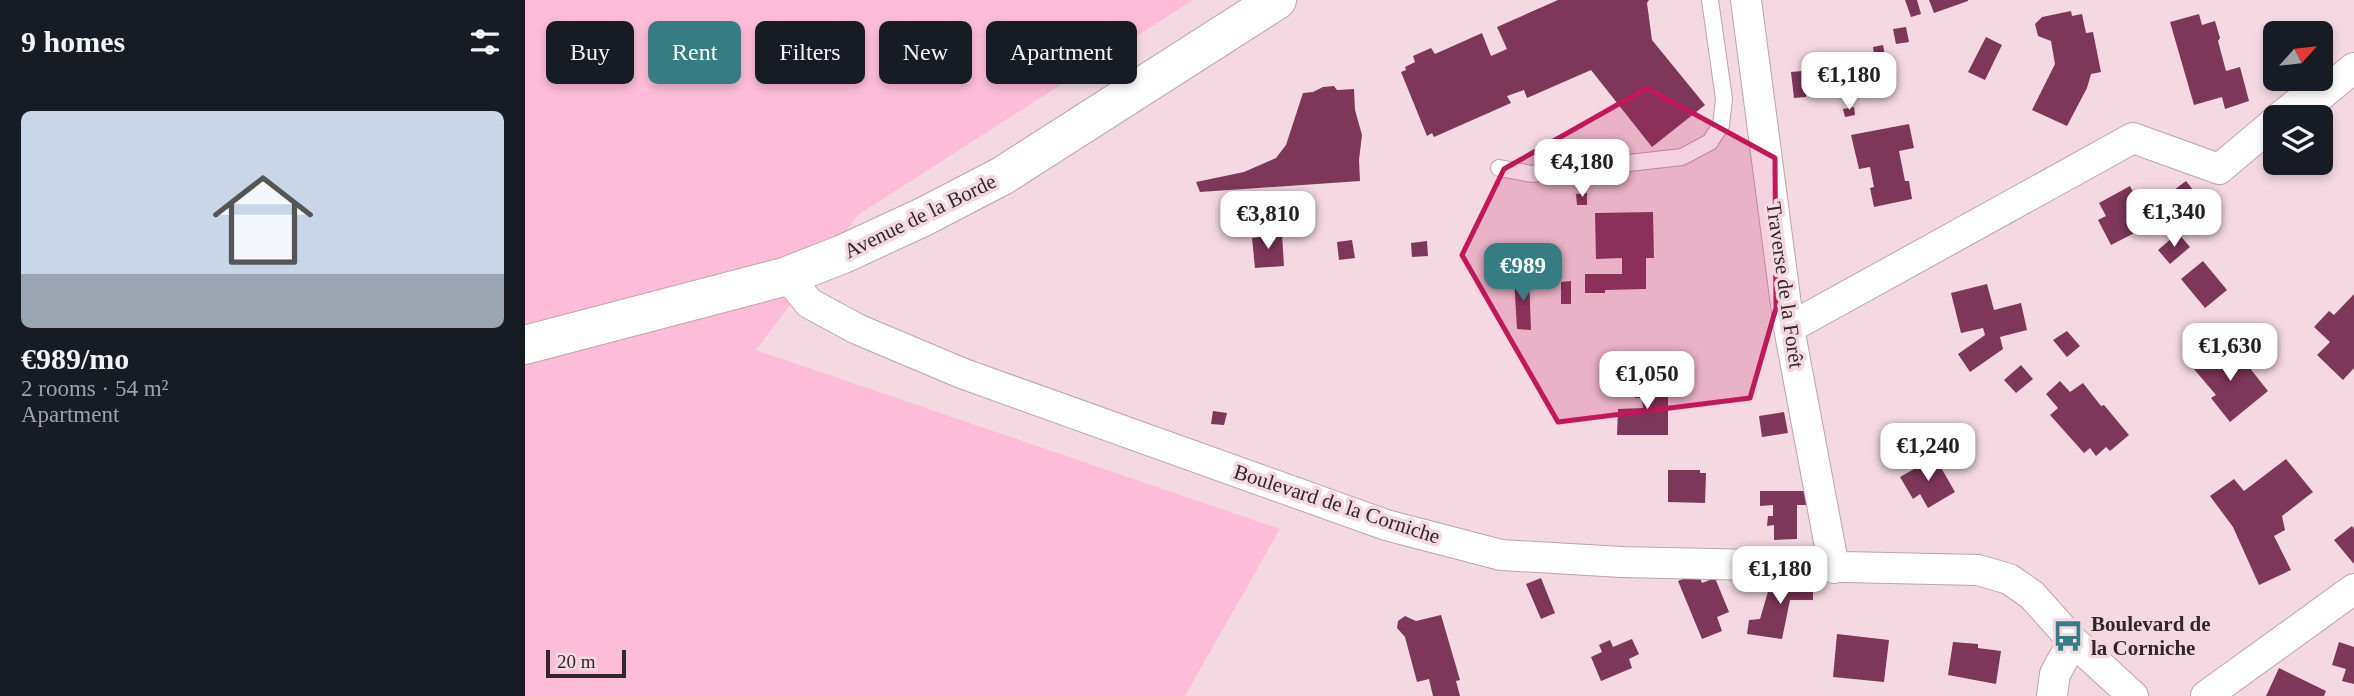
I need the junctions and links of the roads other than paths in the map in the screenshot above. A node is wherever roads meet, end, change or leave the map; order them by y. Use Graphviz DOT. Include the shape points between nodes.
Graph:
graph roads {
  1 [pos="1277,0"];
  2 [pos="1710,0"];
  3 [pos="1746,0"];
  4 [pos="2354,68"];
  5 [pos="2295,105"];
  6 [pos="2263,132"];
  7 [pos="1499,168"];
  8 [pos="787,276"];
  9 [pos="1789,328"];
  10 [pos="525,345"];
  11 [pos="1834,568"];
  12 [pos="2354,589"];
  13 [pos="2073,641"];
  14 [pos="2052,696"];
  15 [pos="2133,696"];
  16 [pos="2206,696"];
  1 -- 8 [label="street, Avenue de la Borde" via="1002,176 923,217"];
  2 -- 7 [label="lane" via="1724,99 1721,125 1710,142 1682,157 1532,174"];
  3 -- 9 [label="street, Traverse de la Forêt"];
  4 -- 5 [label="street" via="2322,94"];
  6 -- 9 [label="street" via="2219,170 2133,138"];
  8 -- 10 [label="street, Avenue de la Borde"];
  8 -- 11 [label="street, Boulevard de la Corniche" via="809,303 964,374 1386,525 1501,555"];
  9 -- 11 [label="street, Traverse de la Forêt"];
  11 -- 13 [label="street, Boulevard de la Corniche" via="1978,570 2008,579 2032,594"];
  12 -- 16 [label="street"];
  13 -- 14 [label="street" via="2055,674"];
  13 -- 15 [label="street, Boulevard de la Corniche"];
}
